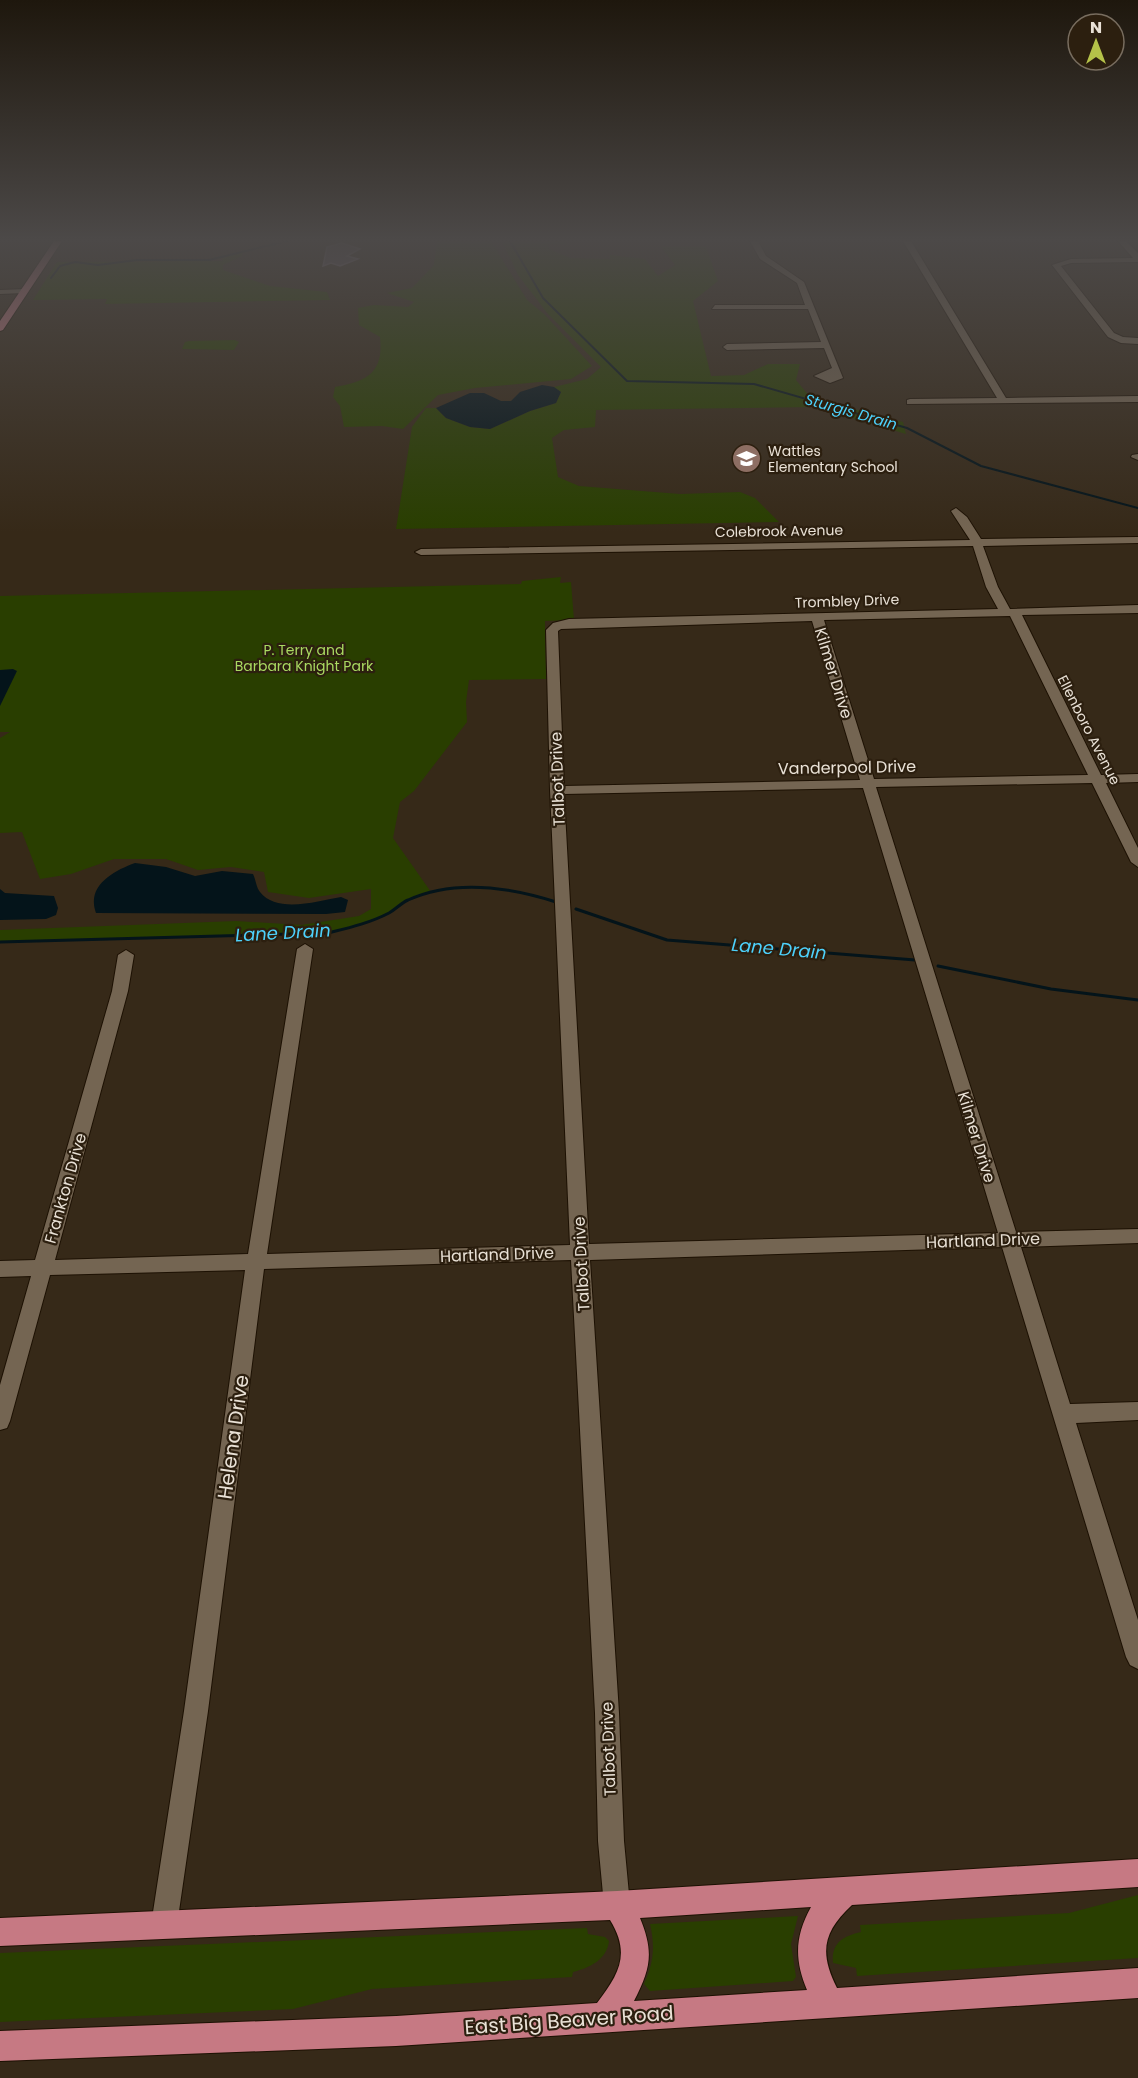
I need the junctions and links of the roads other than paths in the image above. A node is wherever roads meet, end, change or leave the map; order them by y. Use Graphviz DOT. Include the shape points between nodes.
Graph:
graph roads {
  1 [pos="823,338"];
  2 [pos="966,338"];
  3 [pos="1117,338"];
  4 [pos="1138,341"];
  5 [pos="826,345"];
  6 [pos="727,347"];
  7 [pos="836,370"];
  8 [pos="1138,399"];
  9 [pos="1003,400"];
  10 [pos="910,402"];
  11 [pos="956,511"];
  12 [pos="1138,540"];
  13 [pos="977,543"];
  14 [pos="421,552"];
  15 [pos="1138,609"];
  16 [pos="1010,612"];
  17 [pos="817,617"];
  18 [pos="557,626"];
  19 [pos="1138,778"];
  20 [pos="1097,779"];
  21 [pos="868,782"];
  22 [pos="557,790"];
  23 [pos="1138,862"];
  24 [pos="304,949"];
  25 [pos="126,955"];
  26 [pos="1138,1236"];
  27 [pos="1009,1239"];
  28 [pos="580,1252"];
  29 [pos="256,1261"];
  30 [pos="42,1268"];
  31 [pos="0,1269"];
  32 [pos="1138,1411"];
  33 [pos="1061,1414"];
  34 [pos="0,1421"];
  35 [pos="1138,1657"];
  36 [pos="1138,1874"];
  37 [pos="847,1890"];
  38 [pos="617,1905"];
  39 [pos="164,1925"];
  40 [pos="0,1932"];
  41 [pos="1138,1983"];
  42 [pos="829,2004"];
  43 [pos="604,2018"];
  44 [pos="0,2046"];
  1 -- 5 [label="street"];
  2 -- 9 [label="street"];
  3 -- 4 [label="street"];
  5 -- 6 [label="street"];
  5 -- 7 [label="street"];
  8 -- 9 [label="street"];
  9 -- 10 [label="street"];
  11 -- 13 [label="street, Ellenboro Avenue" via="966,520"];
  12 -- 13 [label="street, Colebrook Avenue"];
  13 -- 14 [label="street, Colebrook Avenue"];
  13 -- 16 [label="street, Ellenboro Avenue" via="992,585"];
  15 -- 16 [label="street, Trombley Drive"];
  16 -- 17 [label="street, Trombley Drive"];
  16 -- 20 [label="street, Ellenboro Avenue"];
  17 -- 18 [label="street, Trombley Drive"];
  17 -- 21 [label="street, Kilmer Drive"];
  18 -- 22 [label="street, Talbot Drive" via="551,633"];
  19 -- 20 [label="street, Vanderpool Drive"];
  20 -- 21 [label="street, Vanderpool Drive"];
  20 -- 23 [label="street, Ellenboro Avenue"];
  21 -- 22 [label="street, Vanderpool Drive"];
  21 -- 27 [label="street, Kilmer Drive"];
  22 -- 28 [label="street, Talbot Drive"];
  24 -- 29 [label="street, Helena Drive"];
  25 -- 30 [label="street, Frankton Drive" via="120,991"];
  26 -- 27 [label="street, Hartland Drive"];
  27 -- 28 [label="street, Hartland Drive"];
  27 -- 33 [label="street, Kilmer Drive"];
  28 -- 29 [label="street, Hartland Drive"];
  28 -- 38 [label="street, Talbot Drive"];
  29 -- 30 [label="street, Hartland Drive"];
  29 -- 39 [label="street, Helena Drive"];
  30 -- 31 [label="street, Hartland Drive"];
  30 -- 34 [label="street, Frankton Drive"];
  32 -- 33 [label="street"];
  33 -- 35 [label="street, Kilmer Drive"];
  36 -- 37 [label="main road"];
  37 -- 38 [label="main road"];
  37 -- 42 [label="main road" via="819,1917 810,1947 812,1966"];
  38 -- 39 [label="main road"];
  38 -- 43 [label="main road" via="631,1924 636,1959 624,1993"];
  39 -- 40 [label="main road"];
  41 -- 42 [label="main road, East Big Beaver Road"];
  42 -- 43 [label="main road, East Big Beaver Road"];
  43 -- 44 [label="main road, East Big Beaver Road" via="396,2031"];
}
